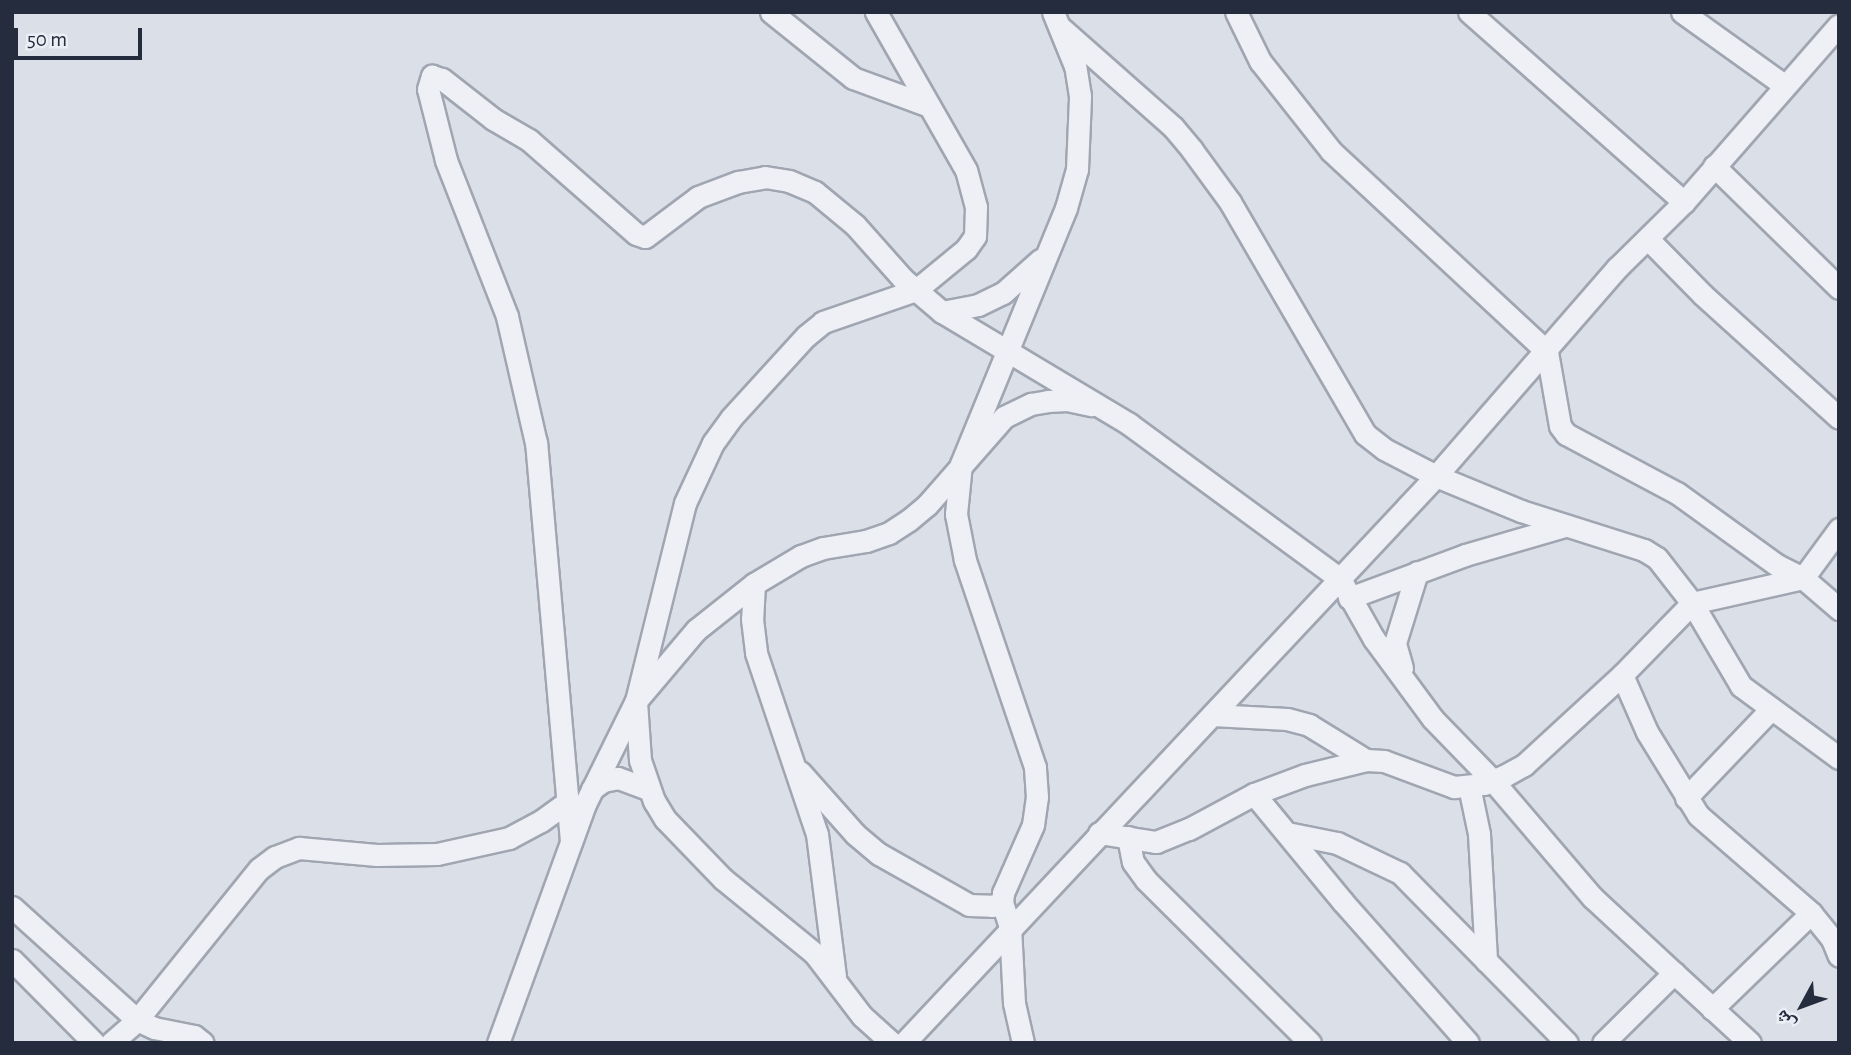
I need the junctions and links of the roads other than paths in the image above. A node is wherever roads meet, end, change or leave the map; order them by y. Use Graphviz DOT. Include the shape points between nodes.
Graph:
graph roads {
  1 [pos="771,12"];
  2 [pos="876,12"];
  3 [pos="1237,12"];
  4 [pos="1469,12"];
  5 [pos="1682,12"];
  6 [pos="1056,20"];
  7 [pos="1839,25"];
  8 [pos="1784,85"];
  9 [pos="929,106"];
  10 [pos="1714,166"];
  11 [pos="1684,202"];
  12 [pos="1648,239"];
  13 [pos="1047,254"];
  14 [pos="1839,288"];
  15 [pos="916,290"];
  16 [pos="942,312"];
  17 [pos="1009,350"];
  18 [pos="1547,352"];
  19 [pos="1110,411"];
  20 [pos="1839,418"];
  21 [pos="961,464"];
  22 [pos="1436,476"];
  23 [pos="1565,526"];
  24 [pos="1839,529"];
  25 [pos="1417,572"];
  26 [pos="1803,578"];
  27 [pos="754,584"];
  28 [pos="1344,589"];
  29 [pos="1692,603"];
  30 [pos="1839,609"];
  31 [pos="1622,674"];
  32 [pos="1414,695"];
  33 [pos="636,701"];
  34 [pos="1770,710"];
  35 [pos="1212,715"];
  36 [pos="1839,758"];
  37 [pos="1366,760"];
  38 [pos="792,762"];
  39 [pos="1493,781"];
  40 [pos="1469,786"];
  41 [pos="592,789"];
  42 [pos="649,789"];
  43 [pos="1254,794"];
  44 [pos="1686,798"];
  45 [pos="567,802"];
  46 [pos="1099,833"];
  47 [pos="1287,833"];
  48 [pos="1128,837"];
  49 [pos="571,841"];
  50 [pos="1002,903"];
  51 [pos="12,907"];
  52 [pos="1811,913"];
  53 [pos="1010,927"];
  54 [pos="1839,956"];
  55 [pos="12,960"];
  56 [pos="1486,961"];
  57 [pos="1674,973"];
  58 [pos="835,979"];
  59 [pos="1712,1009"];
  60 [pos="137,1020"];
  61 [pos="505,1039"];
  62 [pos="1560,1040"];
  63 [pos="94,1043"];
  64 [pos="111,1043"];
  65 [pos="203,1043"];
  66 [pos="892,1043"];
  67 [pos="904,1043"];
  68 [pos="1023,1043"];
  69 [pos="1310,1043"];
  70 [pos="1468,1043"];
  71 [pos="1602,1043"];
  72 [pos="1750,1043"];
  1 -- 9 [label="street" via="853,78"];
  2 -- 9 [label="street"];
  3 -- 18 [label="street" via="1260,61 1331,152"];
  4 -- 11 [label="street"];
  5 -- 8 [label="street"];
  6 -- 13 [label="street" via="1075,66 1081,130 1074,184"];
  6 -- 22 [label="street" via="1192,150 1230,202 1365,434 1384,450"];
  7 -- 8 [label="street"];
  8 -- 10 [label="street"];
  9 -- 15 [label="street" via="966,170 976,207 975,236 966,249"];
  10 -- 11 [label="street"];
  10 -- 14 [label="street"];
  11 -- 12 [label="street"];
  12 -- 18 [label="street" via="1617,268"];
  12 -- 20 [label="street"];
  13 -- 16 [label="street" via="1003,293 978,305"];
  13 -- 17 [label="street"];
  15 -- 16 [label="street"];
  15 -- 33 [label="street" via="823,322 713,443 685,503"];
  15 -- 45 [label="street" via="836,207 789,181 765,177 718,189 681,208 652,234 636,234 530,139 432,76 428,89 446,160 507,316 536,443"];
  16 -- 17 [label="street"];
  17 -- 19 [label="street"];
  17 -- 21 [label="street"];
  18 -- 22 [label="street"];
  18 -- 26 [label="street" via="1560,426 1566,435 1654,479 1777,565"];
  19 -- 21 [label="street" via="1067,400 1031,404 1004,417"];
  19 -- 28 [label="street"];
  21 -- 27 [label="street" via="927,505 889,533 801,556"];
  21 -- 50 [label="street" via="956,514 961,545 1037,780 1033,825"];
  22 -- 23 [label="street"];
  22 -- 28 [label="street"];
  23 -- 25 [label="street"];
  23 -- 29 [label="street" via="1651,554"];
  24 -- 26 [label="street"];
  25 -- 28 [label="street"];
  25 -- 32 [label="street" via="1395,643"];
  26 -- 29 [label="street"];
  26 -- 30 [label="street"];
  27 -- 33 [label="street" via="701,625"];
  27 -- 38 [label="street" via="756,653"];
  28 -- 32 [label="street"];
  28 -- 35 [label="street"];
  29 -- 31 [label="street"];
  29 -- 34 [label="street" via="1735,679"];
  31 -- 39 [label="street" via="1524,765"];
  31 -- 44 [label="street" via="1647,732"];
  32 -- 39 [label="street"];
  33 -- 41 [label="street"];
  33 -- 42 [label="street" via="640,760"];
  34 -- 36 [label="street"];
  34 -- 44 [label="street"];
  35 -- 37 [label="street" via="1287,719 1310,725"];
  35 -- 46 [label="street"];
  37 -- 40 [label="street" via="1384,761 1445,786"];
  37 -- 43 [label="street"];
  38 -- 50 [label="street" via="868,846 969,905"];
  38 -- 58 [label="street" via="817,834"];
  39 -- 40 [label="street"];
  39 -- 57 [label="street" via="1592,897"];
  40 -- 56 [label="street" via="1479,834"];
  41 -- 42 [label="street" via="618,778"];
  41 -- 49 [label="street"];
  42 -- 58 [label="street" via="664,819 678,834 723,879 814,953"];
  43 -- 47 [label="street"];
  43 -- 48 [label="street" via="1162,840"];
  44 -- 52 [label="street" via="1712,829"];
  45 -- 49 [label="street"];
  45 -- 60 [label="street" via="509,838 467,848 407,856 299,848 275,857 259,869"];
  46 -- 48 [label="street"];
  46 -- 53 [label="street"];
  47 -- 56 [label="street" via="1337,843 1395,870"];
  47 -- 70 [label="street"];
  48 -- 69 [label="street" via="1133,862 1146,880"];
  49 -- 61 [label="street"];
  50 -- 53 [label="street"];
  51 -- 60 [label="street"];
  52 -- 54 [label="street"];
  52 -- 59 [label="street"];
  53 -- 67 [label="street"];
  53 -- 68 [label="street" via="1014,1003"];
  55 -- 63 [label="street"];
  56 -- 62 [label="street"];
  57 -- 59 [label="street"];
  57 -- 71 [label="street"];
  58 -- 66 [label="street" via="862,1016"];
  59 -- 72 [label="street"];
  60 -- 64 [label="street"];
  60 -- 65 [label="street" via="194,1036"];
}
